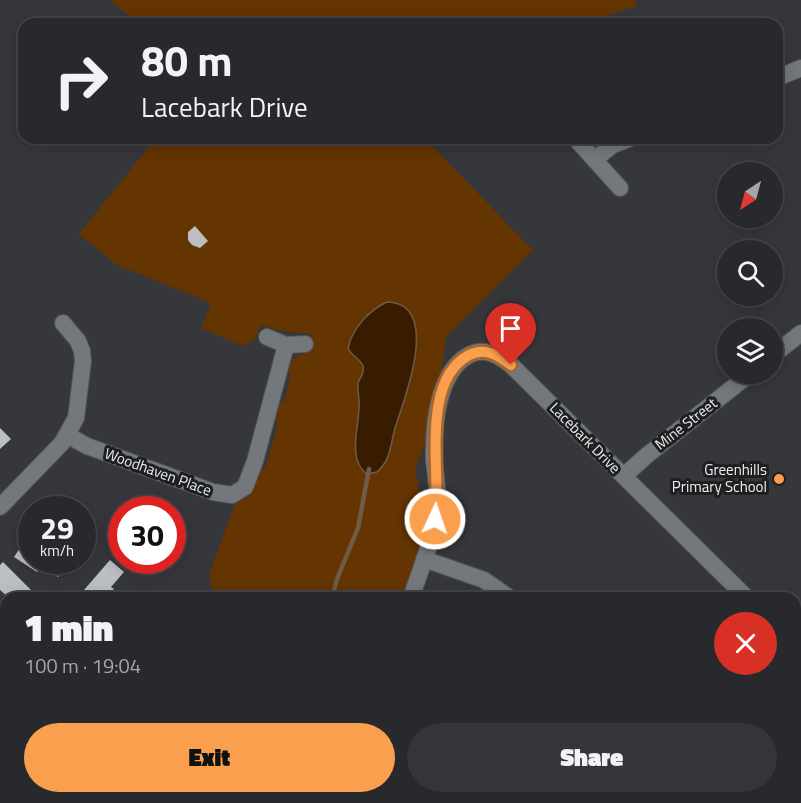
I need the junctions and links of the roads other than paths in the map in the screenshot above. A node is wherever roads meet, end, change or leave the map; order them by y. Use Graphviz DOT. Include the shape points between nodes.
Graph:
graph roads {
  1 [pos="801,68"];
  2 [pos="783,76"];
  3 [pos="580,144"];
  4 [pos="616,144"];
  5 [pos="595,159"];
  6 [pos="620,188"];
  7 [pos="63,323"];
  8 [pos="801,333"];
  9 [pos="267,337"];
  10 [pos="305,344"];
  11 [pos="286,345"];
  12 [pos="783,347"];
  13 [pos="737,384"];
  14 [pos="68,435"];
  15 [pos="624,476"];
  16 [pos="0,507"];
  17 [pos="424,560"];
  18 [pos="413,592"];
  19 [pos="501,592"];
  20 [pos="741,592"];
  1 -- 2 [label="street"];
  3 -- 5 [label="street"];
  4 -- 5 [label="street"];
  5 -- 6 [label="street"];
  7 -- 14 [label="street" via="78,341 83,361 76,418"];
  8 -- 12 [label="street"];
  9 -- 11 [label="street"];
  10 -- 11 [label="street"];
  11 -- 14 [label="street, Woodhaven Place" via="255,461 245,487 232,495 213,492 87,446"];
  13 -- 15 [label="street, Mine Street"];
  14 -- 16 [label="street"];
  15 -- 17 [label="street, Lacebark Drive" via="511,365 500,356 476,352 456,366 441,396 434,441 438,504"];
  15 -- 20 [label="street, Lacebark Drive"];
  17 -- 18 [label="street, Lacebark Drive"];
  17 -- 19 [label="street" via="484,580"];
}
